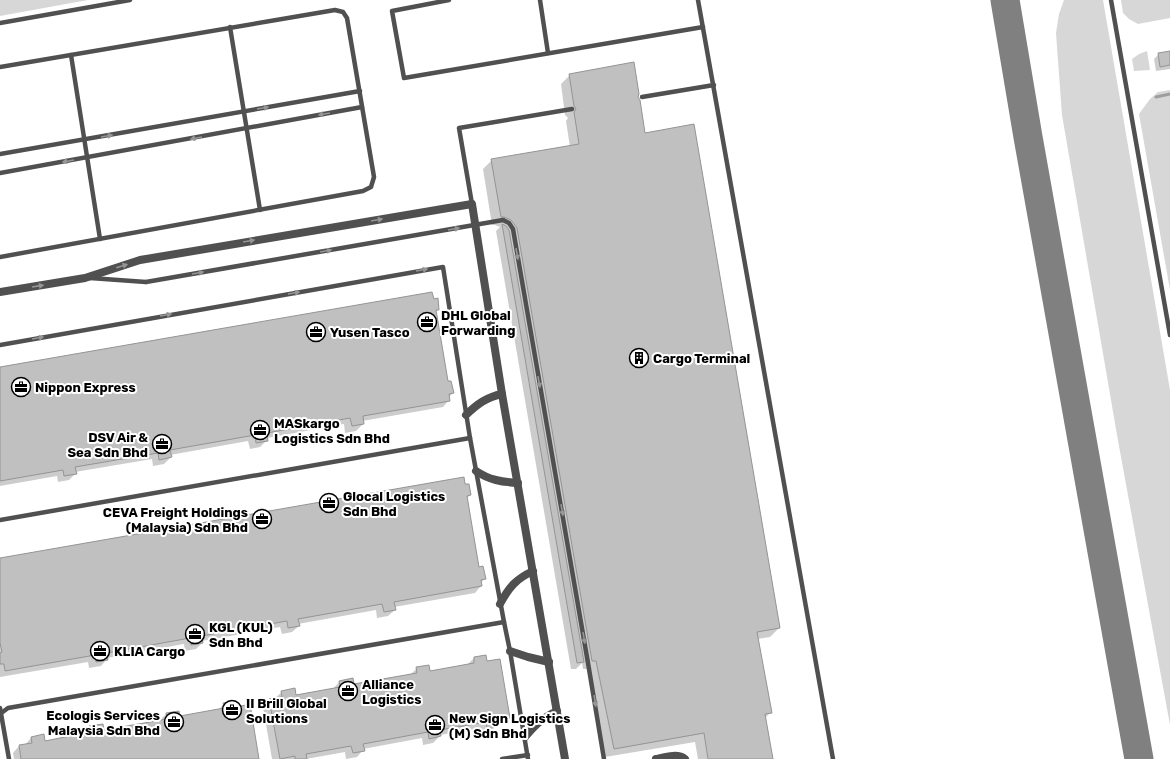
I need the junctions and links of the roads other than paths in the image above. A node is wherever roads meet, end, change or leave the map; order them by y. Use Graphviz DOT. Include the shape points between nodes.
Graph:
graph roads {
  1 [pos="130,0"];
  2 [pos="449,0"];
  3 [pos="540,0"];
  4 [pos="698,0"];
  5 [pos="1111,0"];
  6 [pos="0,22"];
  7 [pos="230,27"];
  8 [pos="703,27"];
  9 [pos="548,53"];
  10 [pos="70,55"];
  11 [pos="0,67"];
  12 [pos="714,86"];
  13 [pos="360,91"];
  14 [pos="642,97"];
  15 [pos="362,107"];
  16 [pos="572,109"];
  17 [pos="244,111"];
  18 [pos="247,128"];
  19 [pos="84,140"];
  20 [pos="0,154"];
  21 [pos="87,157"];
  22 [pos="0,173"];
  23 [pos="472,204"];
  24 [pos="260,210"];
  25 [pos="100,239"];
  26 [pos="0,257"];
  27 [pos="84,278"];
  28 [pos="0,292"];
  29 [pos="1170,336"];
  30 [pos="0,345"];
  31 [pos="502,394"];
  32 [pos="466,415"];
  33 [pos="470,438"];
  34 [pos="476,471"];
  35 [pos="518,483"];
  36 [pos="0,520"];
  37 [pos="533,571"];
  38 [pos="500,604"];
  39 [pos="504,622"];
  40 [pos="510,651"];
  41 [pos="549,662"];
  42 [pos="557,711"];
  43 [pos="0,712"];
  44 [pos="525,738"];
  45 [pos="528,757"];
  46 [pos="9,759"];
  47 [pos="502,759"];
  48 [pos="565,759"];
  49 [pos="604,759"];
  50 [pos="656,759"];
  51 [pos="685,759"];
  52 [pos="833,759"];
  1 -- 6 [label="lane"];
  2 -- 9 [label="lane" via="392,11 404,78"];
  3 -- 9 [label="lane"];
  4 -- 8 [label="lane"];
  5 -- 29 [label="lane"];
  7 -- 10 [label="lane"];
  7 -- 13 [label="lane" via="335,10 343,12 348,18"];
  7 -- 17 [label="lane"];
  8 -- 9 [label="lane"];
  8 -- 12 [label="lane"];
  10 -- 11 [label="lane"];
  10 -- 19 [label="lane"];
  12 -- 14 [label="lane"];
  12 -- 52 [label="lane"];
  13 -- 15 [label="lane"];
  17 -- 13 [label="lane, one-way"];
  15 -- 18 [label="lane, one-way"];
  15 -- 24 [label="lane" via="374,177 371,187 363,191"];
  16 -- 23 [label="lane" via="459,128"];
  17 -- 18 [label="lane"];
  19 -- 17 [label="lane, one-way"];
  18 -- 21 [label="lane, one-way"];
  18 -- 24 [label="lane"];
  19 -- 20 [label="lane"];
  19 -- 21 [label="lane"];
  21 -- 22 [label="lane, one-way"];
  21 -- 25 [label="lane"];
  27 -- 23 [label="street, one-way" via="140,260"];
  23 -- 31 [label="street"];
  24 -- 25 [label="lane"];
  25 -- 26 [label="lane"];
  28 -- 27 [label="street, one-way"];
  27 -- 49 [label="lane, one-way, bridge" via="146,282 503,220 509,223 513,229"];
  30 -- 32 [label="lane, one-way" via="443,266"];
  31 -- 32 [label="street" via="483,401"];
  31 -- 35 [label="street"];
  32 -- 33 [label="lane"];
  33 -- 34 [label="lane"];
  33 -- 36 [label="lane"];
  34 -- 35 [label="street" via="485,478"];
  34 -- 38 [label="lane"];
  35 -- 37 [label="street"];
  37 -- 38 [label="street" via="514,582"];
  37 -- 41 [label="street"];
  38 -- 39 [label="lane"];
  39 -- 40 [label="lane"];
  39 -- 43 [label="lane" via="8,708"];
  40 -- 41 [label="street"];
  40 -- 44 [label="lane"];
  41 -- 42 [label="street"];
  42 -- 44 [label="street" via="545,717"];
  42 -- 48 [label="street"];
  43 -- 46 [label="lane"];
  44 -- 45 [label="lane"];
  45 -- 47 [label="lane"];
  50 -- 51 [label="street" via="676,756"];
}
